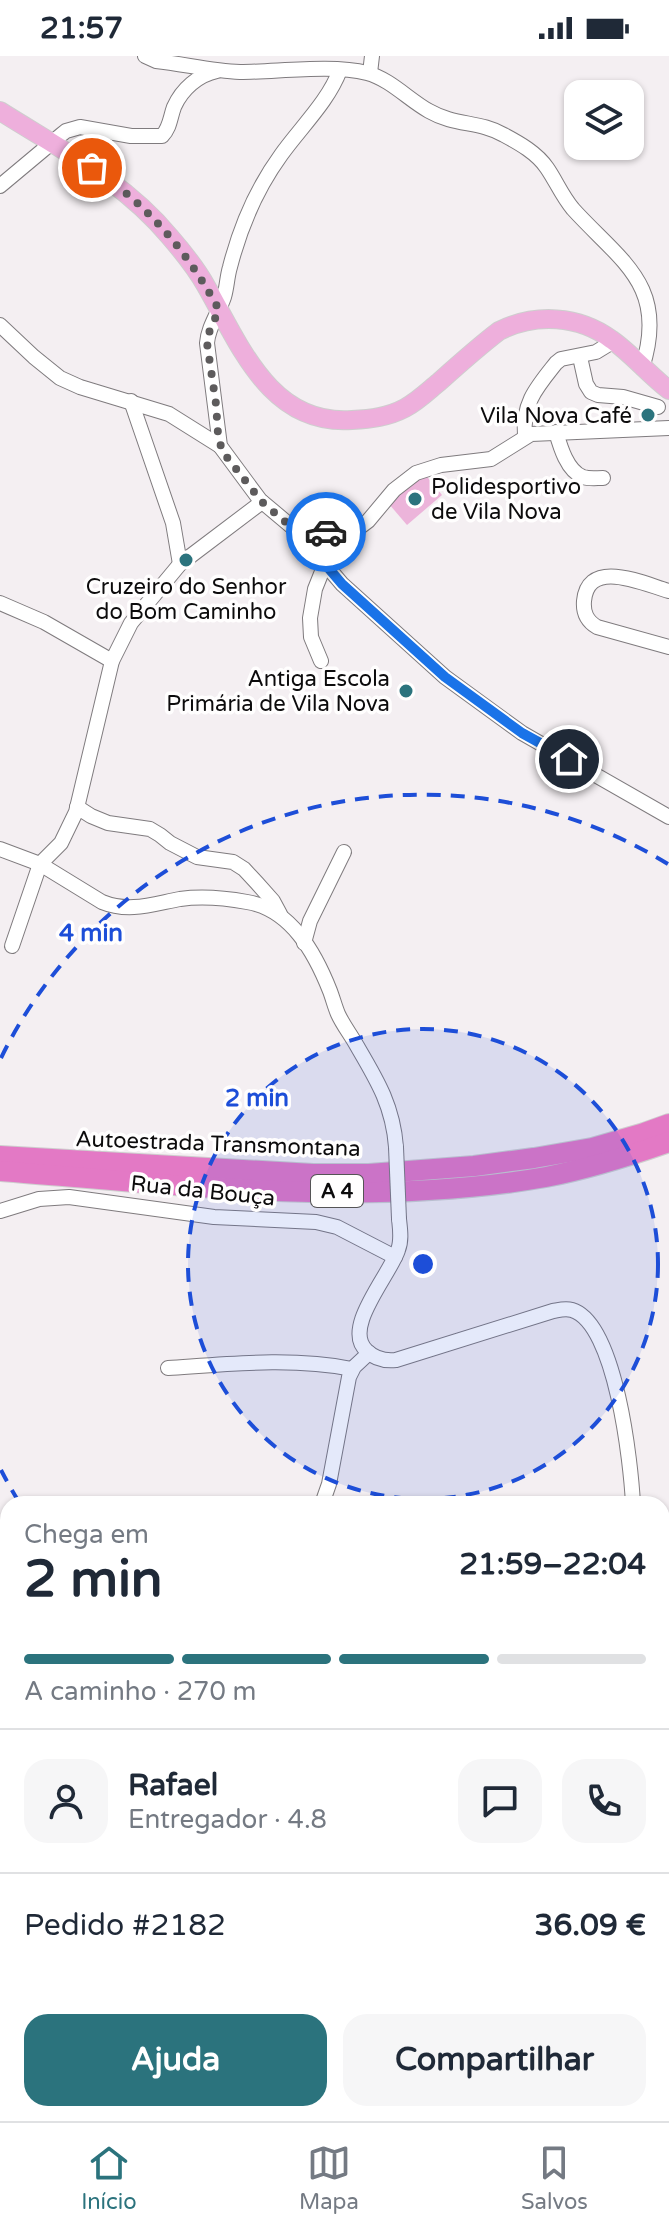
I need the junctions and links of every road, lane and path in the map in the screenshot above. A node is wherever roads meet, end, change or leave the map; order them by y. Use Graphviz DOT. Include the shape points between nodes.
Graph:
graph roads {
  1 [pos="145,56"];
  2 [pos="372,56"];
  3 [pos="340,70"];
  4 [pos="222,71"];
  5 [pos="370,73"];
  6 [pos="0,111"];
  7 [pos="52,144"];
  8 [pos="0,186"];
  9 [pos="219,310"];
  10 [pos="0,325"];
  11 [pos="614,341"];
  12 [pos="580,357"];
  13 [pos="656,379"];
  14 [pos="131,401"];
  15 [pos="658,407"];
  16 [pos="669,419"];
  17 [pos="669,428"];
  18 [pos="556,432"];
  19 [pos="525,436"];
  20 [pos="220,446"];
  21 [pos="603,478"];
  22 [pos="262,502"];
  23 [pos="358,527"];
  24 [pos="180,564"];
  25 [pos="325,564"];
  26 [pos="669,591"];
  27 [pos="0,603"];
  28 [pos="669,647"];
  29 [pos="112,661"];
  30 [pos="321,661"];
  31 [pos="77,807"];
  32 [pos="669,817"];
  33 [pos="0,849"];
  34 [pos="344,852"];
  35 [pos="40,864"];
  36 [pos="280,915"];
  37 [pos="304,943"];
  38 [pos="12,946"];
  39 [pos="669,1124"];
  40 [pos="669,1142"];
  41 [pos="0,1156"];
  42 [pos="0,1171"];
  43 [pos="0,1211"];
  44 [pos="395,1257"];
  45 [pos="369,1353"];
  46 [pos="168,1368"];
  47 [pos="352,1369"];
  48 [pos="325,1496"];
  49 [pos="632,1496"];
  1 -- 4 [label="street"];
  2 -- 5 [label="street"];
  3 -- 4 [label="street"];
  3 -- 5 [label="street"];
  3 -- 9 [label="street" via="256,198"];
  4 -- 7 [label="street" via="188,87 162,136 80,127"];
  5 -- 13 [label="street" via="440,117 493,129 545,165 568,203 627,258 649,287"];
  6 -- 7 [label="main road"];
  7 -- 8 [label="street"];
  7 -- 9 [label="main road" via="110,180 147,211 197,272"];
  9 -- 11 [label="main road" via="267,386 295,408 330,420 371,419 408,407 512,324 549,318 582,324"];
  9 -- 20 [label="street" via="207,343"];
  10 -- 14 [label="street" via="60,378"];
  11 -- 12 [label="street"];
  11 -- 13 [label="main road"];
  12 -- 15 [label="street" via="591,392"];
  12 -- 19 [label="street" via="557,361 532,395"];
  13 -- 15 [label="street"];
  14 -- 20 [label="street" via="176,417"];
  14 -- 24 [label="street" via="175,528"];
  15 -- 16 [label="street"];
  17 -- 18 [label="street"];
  18 -- 19 [label="street"];
  18 -- 21 [label="street" via="578,474"];
  19 -- 23 [label="street" via="491,459 416,473"];
  20 -- 22 [label="street"];
  22 -- 23 [label="street" via="303,533"];
  22 -- 24 [label="street"];
  23 -- 25 [label="street" via="336,545"];
  24 -- 29 [label="street" via="137,614"];
  25 -- 30 [label="street" via="310,618"];
  25 -- 32 [label="street" via="458,686 522,733"];
  26 -- 28 [label="street" via="602,576 588,588 584,605 593,625"];
  27 -- 29 [label="street"];
  29 -- 31 [label="street"];
  31 -- 35 [label="street" via="61,843"];
  31 -- 36 [label="street" via="108,823 150,829 197,857 233,862 273,901"];
  33 -- 35 [label="street"];
  34 -- 37 [label="street"];
  35 -- 36 [label="street" via="112,906 207,897 248,902"];
  35 -- 38 [label="street"];
  36 -- 37 [label="street"];
  37 -- 44 [label="street, bridge" via="394,1123 400,1244"];
  39 -- 41 [label="highway, Autoestrada Transmontana / A 4" via="592,1148 534,1158 369,1174"];
  40 -- 42 [label="highway, Autoestrada Transmontana / A 4" via="549,1176 411,1192 220,1188"];
  43 -- 44 [label="street, Rua da Bouça" via="63,1196 214,1217 316,1222"];
  44 -- 45 [label="street" via="359,1325 359,1340"];
  45 -- 47 [label="street"];
  45 -- 49 [label="street" via="396,1360 553,1311 577,1312 597,1333 609,1365 628,1446"];
  46 -- 47 [label="street" via="320,1364"];
  47 -- 48 [label="street"];
}
